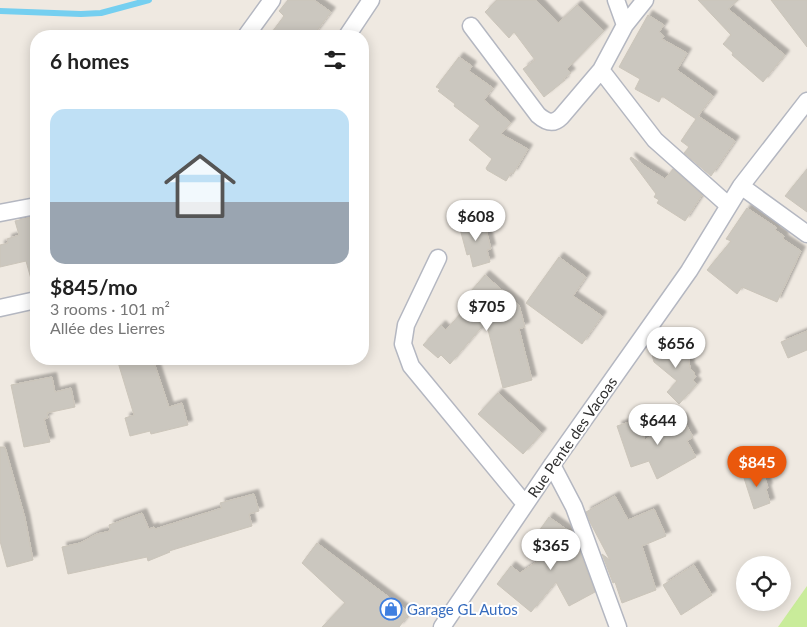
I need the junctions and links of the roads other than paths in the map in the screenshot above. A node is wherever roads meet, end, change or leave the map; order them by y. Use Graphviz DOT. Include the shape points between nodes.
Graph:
graph roads {
  1 [pos="272,0"];
  2 [pos="371,0"];
  3 [pos="616,0"];
  4 [pos="645,0"];
  5 [pos="625,25"];
  6 [pos="471,26"];
  7 [pos="250,30"];
  8 [pos="351,30"];
  9 [pos="601,70"];
  10 [pos="807,101"];
  11 [pos="741,186"];
  12 [pos="728,205"];
  13 [pos="30,207"];
  14 [pos="0,213"];
  15 [pos="807,234"];
  16 [pos="438,258"];
  17 [pos="30,301"];
  18 [pos="0,308"];
  19 [pos="552,465"];
  20 [pos="525,504"];
  21 [pos="442,627"];
  22 [pos="618,627"];
  1 -- 7 [label="street"];
  2 -- 8 [label="street"];
  3 -- 5 [label="street"];
  4 -- 5 [label="street"];
  5 -- 9 [label="street"];
  6 -- 9 [label="street" via="544,121 558,121"];
  9 -- 12 [label="street" via="655,140"];
  10 -- 11 [label="street, Rue Pente des Vacoas"];
  11 -- 12 [label="street, Rue Pente des Vacoas"];
  11 -- 15 [label="street"];
  12 -- 19 [label="street, Rue Pente des Vacoas" via="689,271"];
  13 -- 14 [label="street"];
  16 -- 20 [label="street" via="406,325 403,344 411,366"];
  17 -- 18 [label="street"];
  19 -- 20 [label="street, Rue Pente des Vacoas"];
  19 -- 22 [label="street" via="574,507"];
  20 -- 21 [label="street, Rue Pente des Vacoas"];
}
